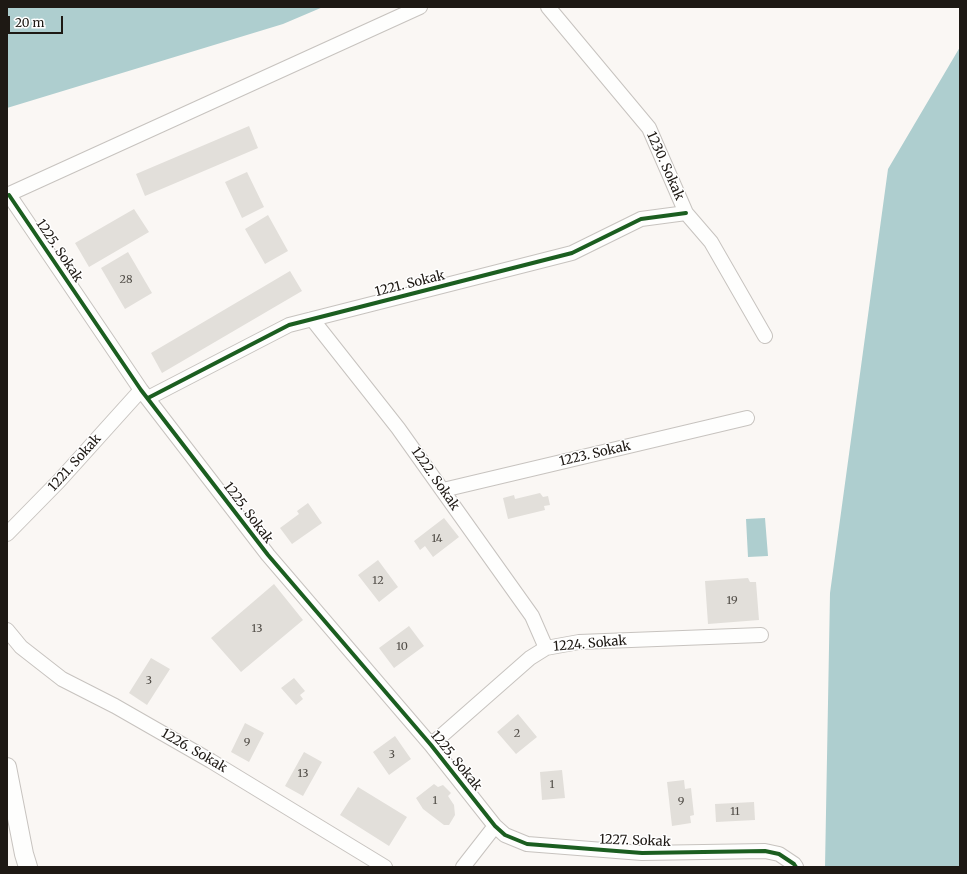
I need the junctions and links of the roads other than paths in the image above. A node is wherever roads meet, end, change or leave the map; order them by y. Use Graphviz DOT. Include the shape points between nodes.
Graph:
graph roads {
  1 [pos="420,7"];
  2 [pos="548,7"];
  3 [pos="8,195"];
  4 [pos="686,213"];
  5 [pos="312,319"];
  6 [pos="764,336"];
  7 [pos="144,394"];
  8 [pos="747,418"];
  9 [pos="443,490"];
  10 [pos="7,534"];
  11 [pos="7,630"];
  12 [pos="761,635"];
  13 [pos="546,648"];
  14 [pos="431,746"];
  15 [pos="7,767"];
  16 [pos="495,826"];
  17 [pos="28,867"];
  18 [pos="385,867"];
  19 [pos="463,867"];
  20 [pos="796,867"];
  1 -- 3 [label="street"];
  2 -- 4 [label="street, 1230. Sokak" via="648,128"];
  3 -- 7 [label="street, 1225. Sokak"];
  4 -- 5 [label="street, 1221. Sokak" via="641,219 572,253"];
  4 -- 6 [label="street, 1230. Sokak" via="711,242"];
  5 -- 7 [label="street, 1221. Sokak" via="290,325"];
  5 -- 9 [label="street, 1222. Sokak"];
  7 -- 10 [label="street, 1221. Sokak"];
  7 -- 14 [label="street, 1225. Sokak" via="268,555"];
  8 -- 9 [label="street, 1223. Sokak"];
  9 -- 13 [label="street, 1222. Sokak" via="532,616"];
  11 -- 18 [label="street, 1226. Sokak" via="21,647 62,679 211,760"];
  12 -- 13 [label="street, 1224. Sokak" via="579,642"];
  13 -- 14 [label="street, 1224. Sokak" via="530,658"];
  14 -- 16 [label="street, 1225. Sokak"];
  15 -- 17 [label="street"];
  16 -- 19 [label="street"];
  16 -- 20 [label="street, 1227. Sokak" via="505,835 527,844 642,853 765,851 780,854"];
}
